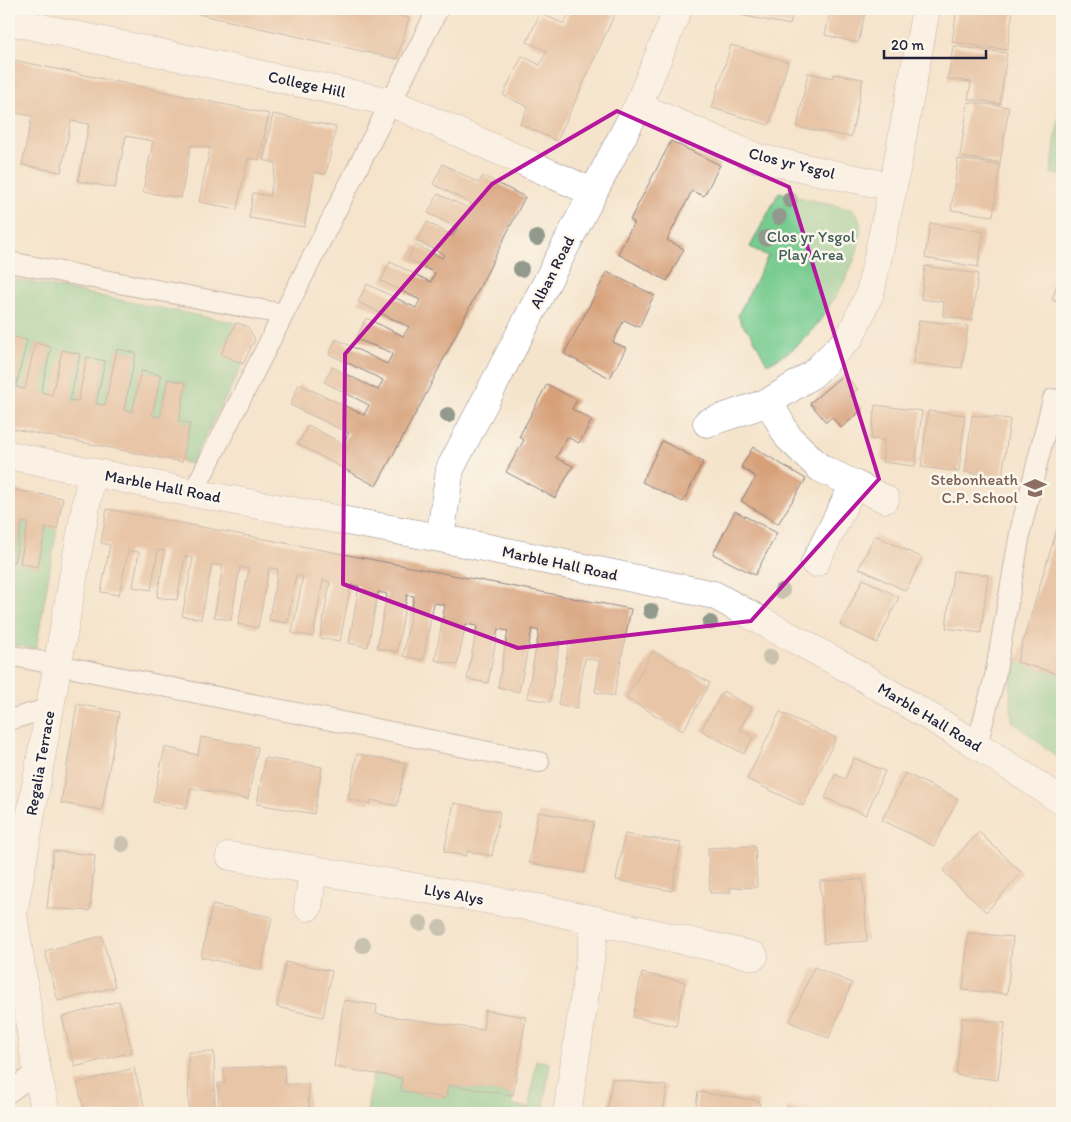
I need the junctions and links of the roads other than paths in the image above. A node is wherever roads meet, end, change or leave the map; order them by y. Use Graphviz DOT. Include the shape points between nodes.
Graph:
graph roads {
  1 [pos="438,9"];
  2 [pos="678,9"];
  3 [pos="926,9"];
  4 [pos="9,21"];
  5 [pos="390,102"];
  6 [pos="638,106"];
  7 [pos="893,187"];
  8 [pos="592,192"];
  9 [pos="9,262"];
  10 [pos="282,314"];
  11 [pos="1053,399"];
  12 [pos="769,402"];
  13 [pos="707,423"];
  14 [pos="9,455"];
  15 [pos="92,472"];
  16 [pos="854,484"];
  17 [pos="194,493"];
  18 [pos="885,500"];
  19 [pos="440,538"];
  20 [pos="815,563"];
  21 [pos="9,655"];
  22 [pos="57,664"];
  23 [pos="50,708"];
  24 [pos="9,720"];
  25 [pos="977,745"];
  26 [pos="539,762"];
  27 [pos="1062,801"];
  28 [pos="230,856"];
  29 [pos="312,869"];
  30 [pos="308,907"];
  31 [pos="11,915"];
  32 [pos="596,920"];
  33 [pos="754,956"];
  34 [pos="37,1072"];
  35 [pos="9,1092"];
  36 [pos="46,1113"];
  37 [pos="566,1113"];
  1 -- 5 [label="lane"];
  2 -- 6 [label="street, Alban Road"];
  3 -- 7 [label="street"];
  4 -- 5 [label="street, College Hill"];
  5 -- 8 [label="street, College Hill"];
  5 -- 10 [label="lane"];
  6 -- 7 [label="street, Clos yr Ysgol" via="758,158"];
  6 -- 8 [label="street, Alban Road"];
  7 -- 12 [label="street" via="870,293 850,337 812,374"];
  8 -- 19 [label="street, Alban Road" via="450,469"];
  9 -- 10 [label="lane"];
  10 -- 17 [label="lane"];
  11 -- 25 [label="lane" via="1021,528 995,676"];
  12 -- 13 [label="street"];
  12 -- 16 [label="street" via="788,437 820,468"];
  14 -- 15 [label="street, Marble Hall Road"];
  15 -- 17 [label="street, Marble Hall Road"];
  15 -- 22 [label="street, Regalia Terrace"];
  16 -- 18 [label="street"];
  16 -- 20 [label="street"];
  17 -- 19 [label="street, Marble Hall Road"];
  19 -- 25 [label="street, Marble Hall Road" via="714,595 844,666"];
  21 -- 22 [label="lane"];
  22 -- 23 [label="street, Regalia Terrace"];
  22 -- 26 [label="lane"];
  23 -- 24 [label="lane"];
  23 -- 31 [label="street, Regalia Terrace"];
  25 -- 27 [label="street, Marble Hall Road"];
  28 -- 29 [label="street, Llys Alys"];
  29 -- 30 [label="street"];
  29 -- 32 [label="street, Llys Alys"];
  31 -- 34 [label="street, Regalia Terrace"];
  32 -- 33 [label="street, Llys Alys"];
  32 -- 37 [label="street"];
  34 -- 35 [label="lane"];
  34 -- 36 [label="street, Regalia Terrace"];
}
